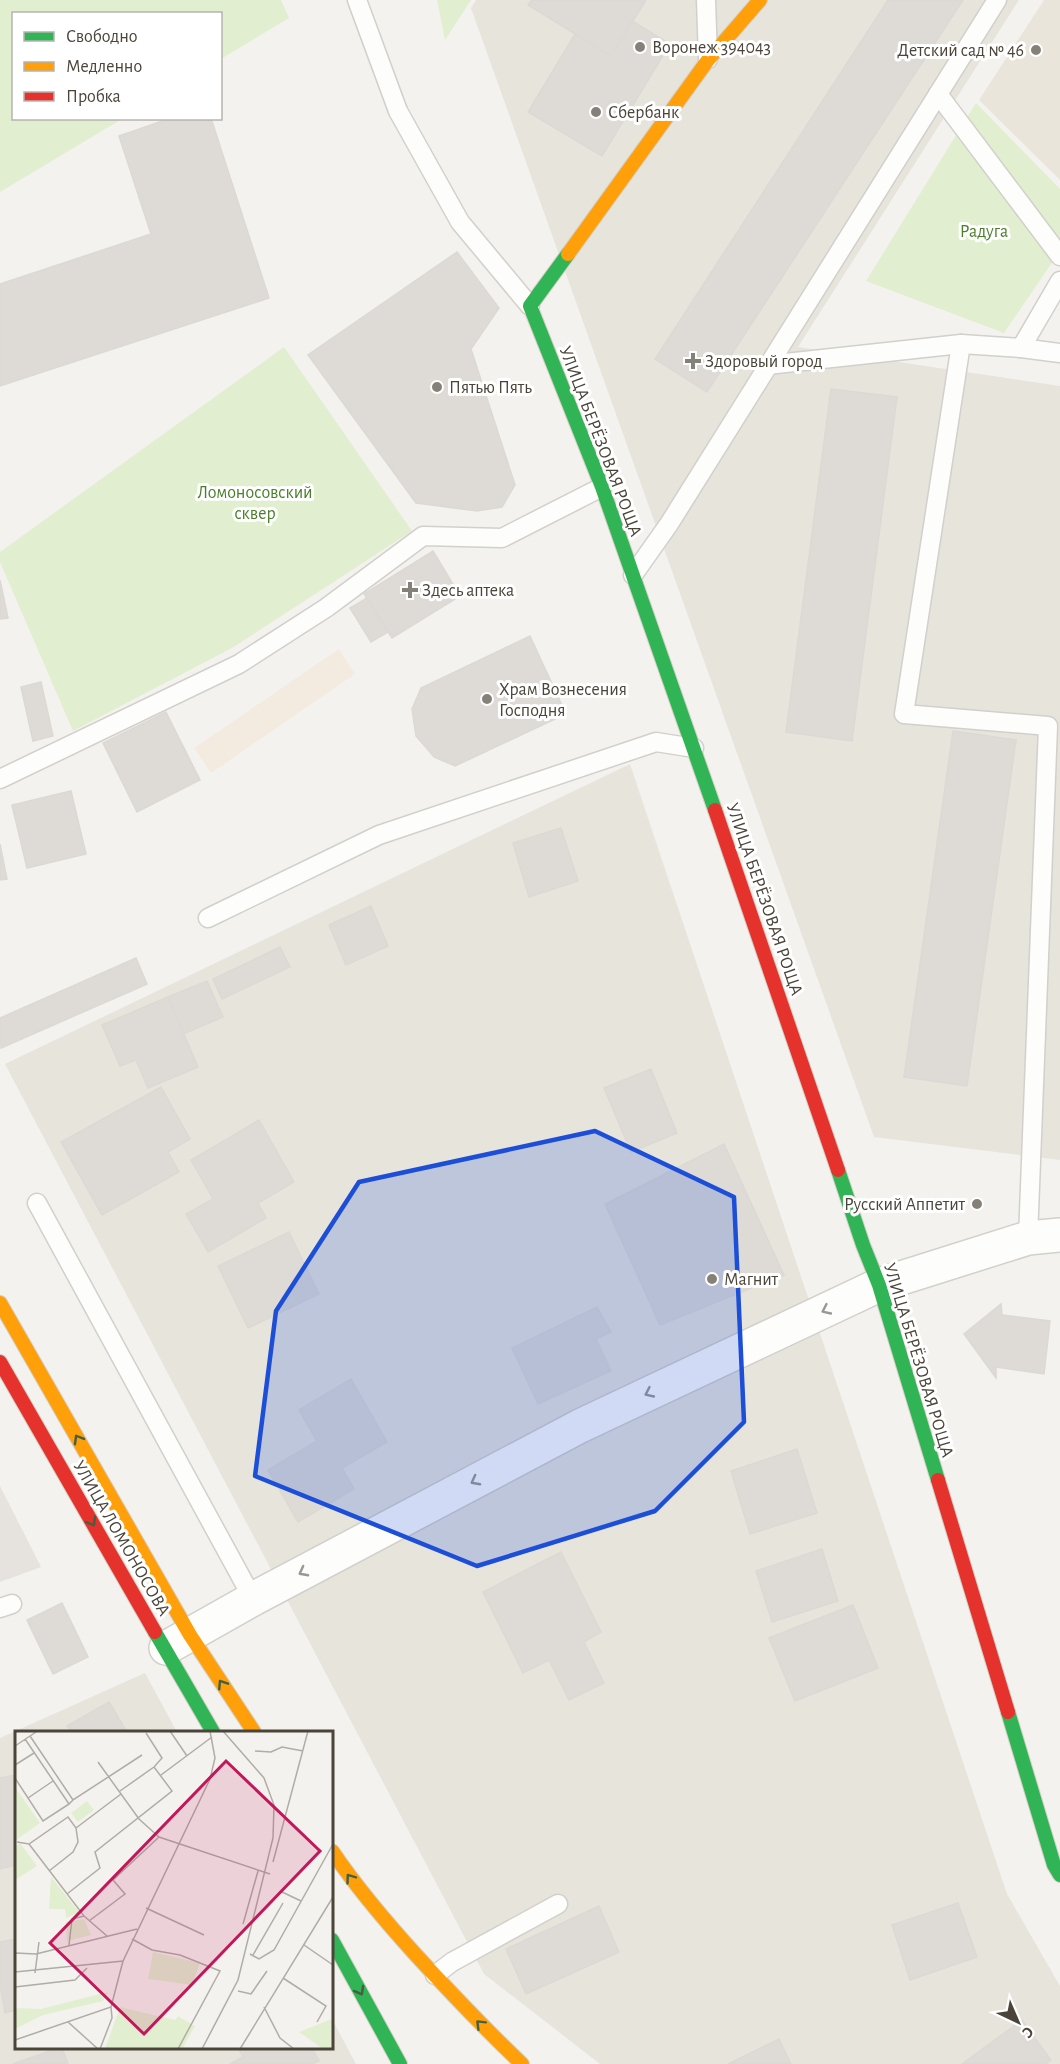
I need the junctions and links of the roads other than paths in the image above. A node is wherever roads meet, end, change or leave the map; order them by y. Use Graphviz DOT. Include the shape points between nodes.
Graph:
graph roads {
  1 [pos="357,0"];
  2 [pos="706,0"];
  3 [pos="760,0"];
  4 [pos="997,0"];
  5 [pos="708,60"];
  6 [pos="938,94"];
  7 [pos="1060,256"];
  8 [pos="1060,281"];
  9 [pos="530,306"];
  10 [pos="960,344"];
  11 [pos="1021,348"];
  12 [pos="1060,353"];
  13 [pos="767,365"];
  14 [pos="602,487"];
  15 [pos="633,574"];
  16 [pos="694,748"];
  17 [pos="0,779"];
  18 [pos="208,918"];
  19 [pos="37,1203"];
  20 [pos="1044,1237"];
  21 [pos="879,1285"];
  22 [pos="0,1303"];
  23 [pos="0,1362"];
  24 [pos="253,1599"];
  25 [pos="178,1642"];
  26 [pos="213,1731"];
  27 [pos="253,1731"];
  28 [pos="333,1853"];
  29 [pos="1060,1875"];
  30 [pos="558,1904"];
  31 [pos="333,1942"];
  32 [pos="435,1975"];
  33 [pos="400,2064"];
  34 [pos="522,2064"];
  1 -- 9 [label="lane" via="398,111 460,222"];
  2 -- 5 [label="lane"];
  3 -- 5 [label="street"];
  4 -- 6 [label="lane"];
  5 -- 9 [label="street"];
  6 -- 7 [label="lane"];
  6 -- 13 [label="lane"];
  8 -- 11 [label="lane"];
  9 -- 14 [label="street, УЛИЦА БЕРЁЗОВАЯ РОЩА"];
  10 -- 11 [label="lane"];
  10 -- 13 [label="lane"];
  10 -- 20 [label="lane" via="903,714 1048,726"];
  11 -- 12 [label="lane"];
  13 -- 15 [label="lane" via="669,524"];
  14 -- 15 [label="street, УЛИЦА БЕРЁЗОВАЯ РОЩА"];
  14 -- 17 [label="lane" via="502,538 423,536 326,608 239,664"];
  15 -- 16 [label="street, УЛИЦА БЕРЁЗОВАЯ РОЩА"];
  16 -- 18 [label="lane" via="656,742 379,835"];
  16 -- 21 [label="street, УЛИЦА БЕРЁЗОВАЯ РОЩА"];
  19 -- 24 [label="lane"];
  20 -- 21 [label="street"];
  21 -- 24 [label="street, one-way" via="580,1426"];
  21 -- 29 [label="street, УЛИЦА БЕРЁЗОВАЯ РОЩА"];
  25 -- 22 [label="street, УЛИЦА ЛОМОНОСОВА, one-way"];
  23 -- 25 [label="street, УЛИЦА ЛОМОНОСОВА, one-way"];
  24 -- 25 [label="street"];
  25 -- 26 [label="street, УЛИЦА ЛОМОНОСОВА"];
  27 -- 25 [label="street, one-way"];
  32 -- 28 [label="street, one-way" via="351,1881"];
  30 -- 32 [label="lane"];
  31 -- 33 [label="street, one-way"];
  34 -- 32 [label="street, one-way"];
}
